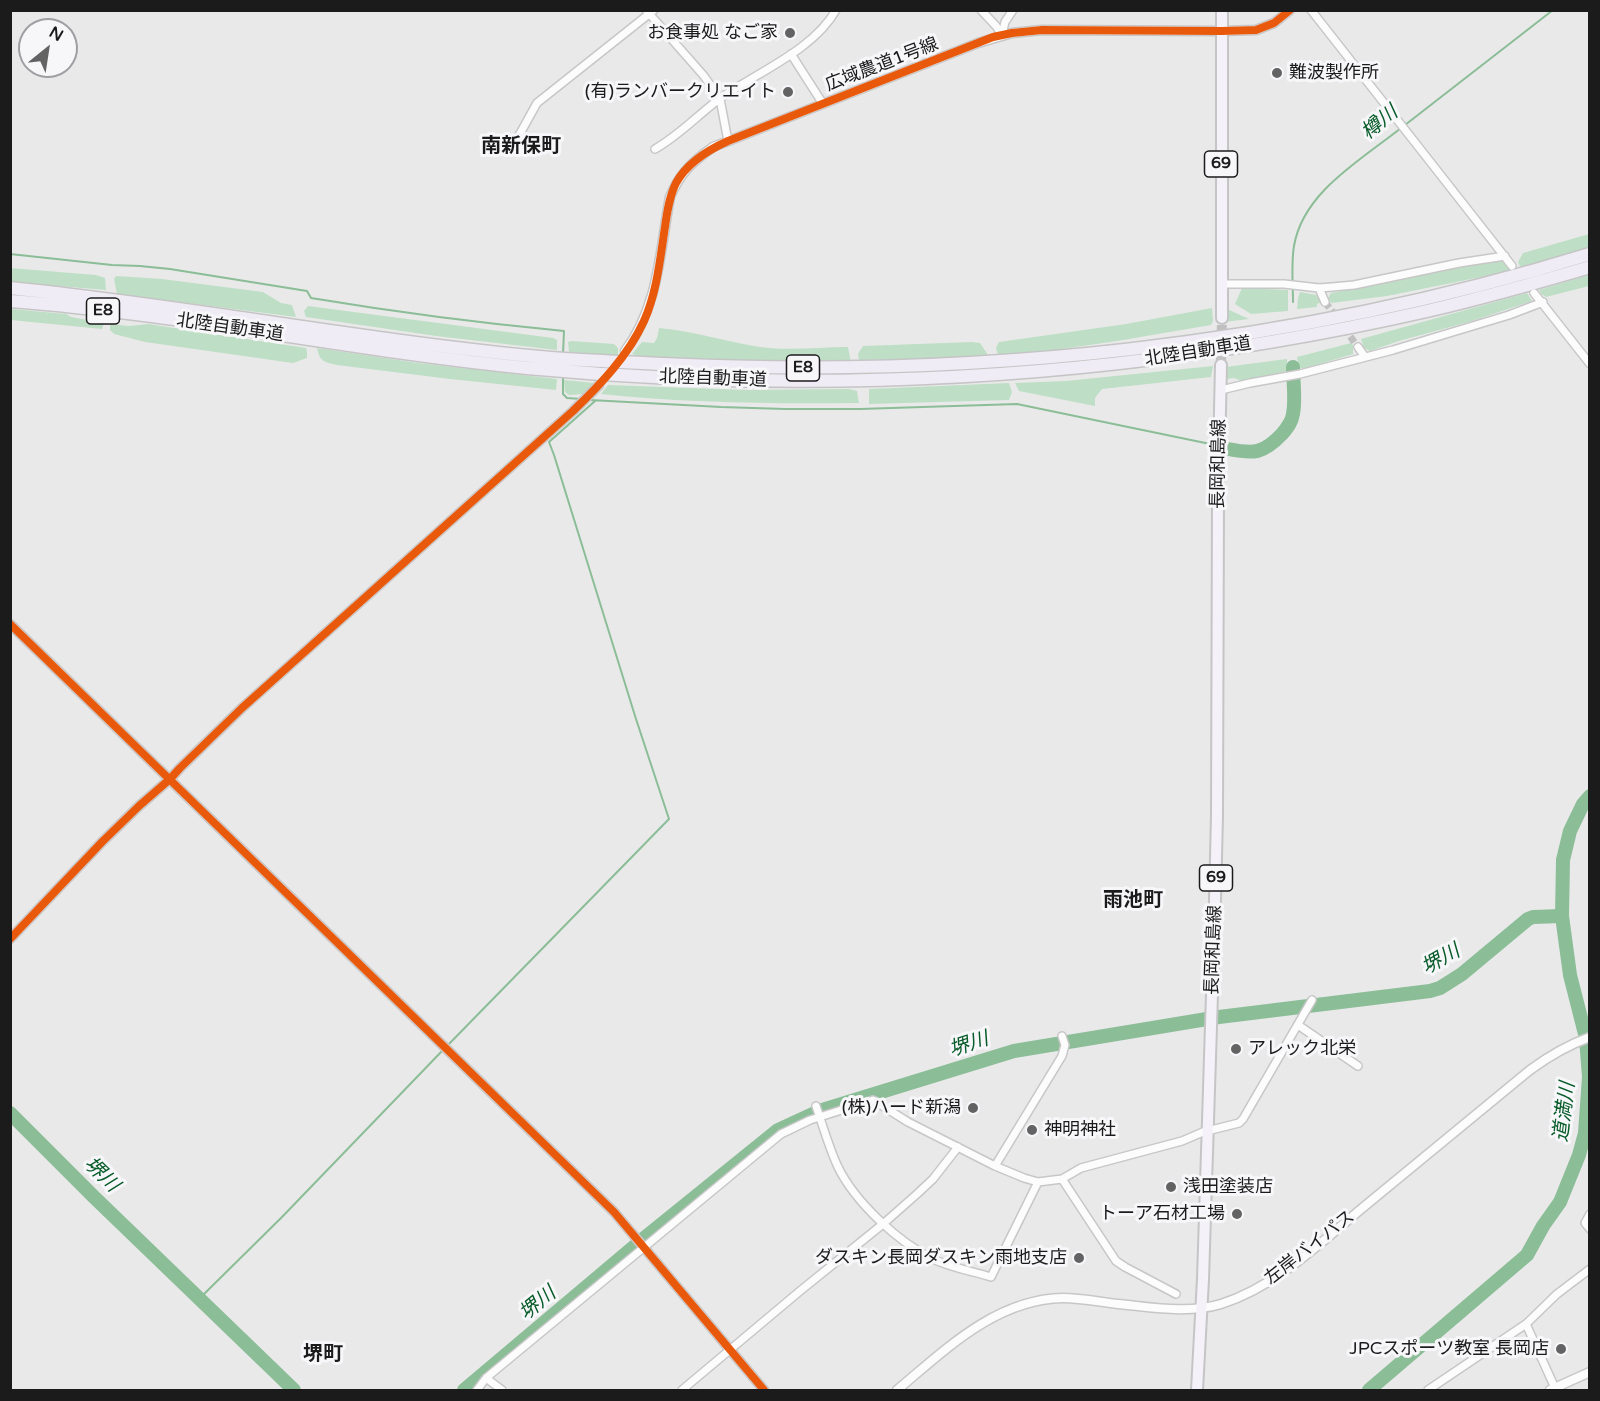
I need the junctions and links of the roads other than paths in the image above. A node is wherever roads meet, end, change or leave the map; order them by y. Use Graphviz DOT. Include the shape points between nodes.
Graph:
graph roads {
  1 [pos="836,10"];
  2 [pos="981,10"];
  3 [pos="1013,10"];
  4 [pos="1222,10"];
  5 [pos="1290,10"];
  6 [pos="1311,10"];
  7 [pos="650,12"];
  8 [pos="1222,31"];
  9 [pos="1002,35"];
  10 [pos="790,54"];
  11 [pos="720,99"];
  12 [pos="823,104"];
  13 [pos="517,138"];
  14 [pos="729,141"];
  15 [pos="656,149"];
  16 [pos="1590,254"];
  17 [pos="1505,256"];
  18 [pos="1512,266"];
  19 [pos="1590,267"];
  20 [pos="1221,284"];
  21 [pos="10,288"];
  22 [pos="1319,288"];
  23 [pos="1534,292"];
  24 [pos="10,301"];
  25 [pos="1325,302"];
  26 [pos="1543,302"];
  27 [pos="1222,318"];
  28 [pos="1358,347"];
  29 [pos="626,351"];
  30 [pos="1365,357"];
  31 [pos="1590,364"];
  32 [pos="1221,365"];
  33 [pos="599,385"];
  34 [pos="1221,390"];
  35 [pos="10,624"];
  36 [pos="170,779"];
  37 [pos="10,939"];
  38 [pos="1312,1000"];
  39 [pos="1298,1025"];
  40 [pos="1062,1036"];
  41 [pos="1590,1037"];
  42 [pos="1358,1066"];
  43 [pos="816,1106"];
  44 [pos="820,1118"];
  45 [pos="1207,1131"];
  46 [pos="958,1147"];
  47 [pos="995,1166"];
  48 [pos="1062,1179"];
  49 [pos="1038,1182"];
  50 [pos="1590,1214"];
  51 [pos="883,1224"];
  52 [pos="1590,1229"];
  53 [pos="644,1248"];
  54 [pos="1590,1269"];
  55 [pos="1176,1294"];
  56 [pos="1201,1309"];
  57 [pos="1526,1324"];
  58 [pos="730,1349"];
  59 [pos="1590,1372"];
  60 [pos="486,1378"];
  61 [pos="1553,1389"];
  62 [pos="477,1390"];
  63 [pos="502,1390"];
  64 [pos="682,1390"];
  65 [pos="764,1390"];
  66 [pos="897,1390"];
  67 [pos="1197,1390"];
  68 [pos="1428,1390"];
  1 -- 10 [label="street" via="824,28"];
  2 -- 9 [label="street"];
  3 -- 9 [label="street"];
  4 -- 8 [label="main road, 69"];
  5 -- 8 [label="street, 広域農道1号線" via="1274,23 1256,30"];
  6 -- 17 [label="street"];
  7 -- 11 [label="street"];
  7 -- 13 [label="street" via="537,104"];
  8 -- 9 [label="street, 広域農道1号線" via="1042,30"];
  8 -- 20 [label="main road, 69"];
  9 -- 12 [label="street, 広域農道1号線"];
  10 -- 11 [label="street"];
  10 -- 12 [label="street"];
  11 -- 14 [label="street"];
  11 -- 15 [label="street"];
  12 -- 14 [label="street, 広域農道1号線"];
  14 -- 29 [label="street, 広域農道1号線" via="698,158 676,182 668,206 652,299"];
  16 -- 21 [label="highway, 北陸自動車道 / E8" via="1357,312 1160,346 1079,356 863,367 729,367 550,358"];
  17 -- 18 [label="street"];
  17 -- 22 [label="street"];
  19 -- 24 [label="highway, 北陸自動車道 / E8" via="1426,311 1170,358 1007,375 850,381 640,377 524,368"];
  20 -- 22 [label="street"];
  20 -- 27 [label="main road, 69"];
  22 -- 25 [label="street"];
  23 -- 26 [label="street"];
  26 -- 30 [label="street"];
  26 -- 31 [label="street"];
  28 -- 30 [label="street"];
  30 -- 34 [label="street"];
  32 -- 34 [label="main road, 長岡和島線 / 69"];
  33 -- 36 [label="street" via="242,708"];
  34 -- 45 [label="main road, 長岡和島線 / 69" via="1217,826"];
  35 -- 36 [label="street"];
  36 -- 37 [label="street" via="102,842"];
  36 -- 53 [label="street" via="606,1204"];
  38 -- 39 [label="street"];
  39 -- 42 [label="street"];
  39 -- 45 [label="street" via="1239,1124"];
  40 -- 47 [label="street" via="1062,1056"];
  41 -- 56 [label="street, 左岸バイパス" via="1572,1043 1530,1070 1263,1286"];
  43 -- 44 [label="street"];
  44 -- 46 [label="street" via="873,1100"];
  44 -- 51 [label="street" via="837,1166 852,1190"];
  44 -- 53 [label="street" via="781,1134"];
  45 -- 48 [label="street" via="1081,1168"];
  45 -- 56 [label="main road, 長岡和島線 / 69"];
  46 -- 47 [label="street"];
  46 -- 51 [label="street" via="933,1179"];
  47 -- 49 [label="street"];
  48 -- 49 [label="street"];
  48 -- 55 [label="street" via="1116,1261"];
  49 -- 51 [label="street" via="991,1277 932,1258"];
  50 -- 52 [label="street" via="1584,1223"];
  51 -- 58 [label="street"];
  53 -- 58 [label="street"];
  53 -- 60 [label="street"];
  54 -- 57 [label="street"];
  56 -- 66 [label="street, 左岸バイパス" via="1064,1298 1026,1303 967,1334"];
  56 -- 67 [label="main road, 長岡和島線 / 69"];
  57 -- 61 [label="street"];
  57 -- 68 [label="street"];
  58 -- 64 [label="street"];
  58 -- 65 [label="street"];
  59 -- 61 [label="street"];
  60 -- 62 [label="street"];
  60 -- 63 [label="street"];
}
